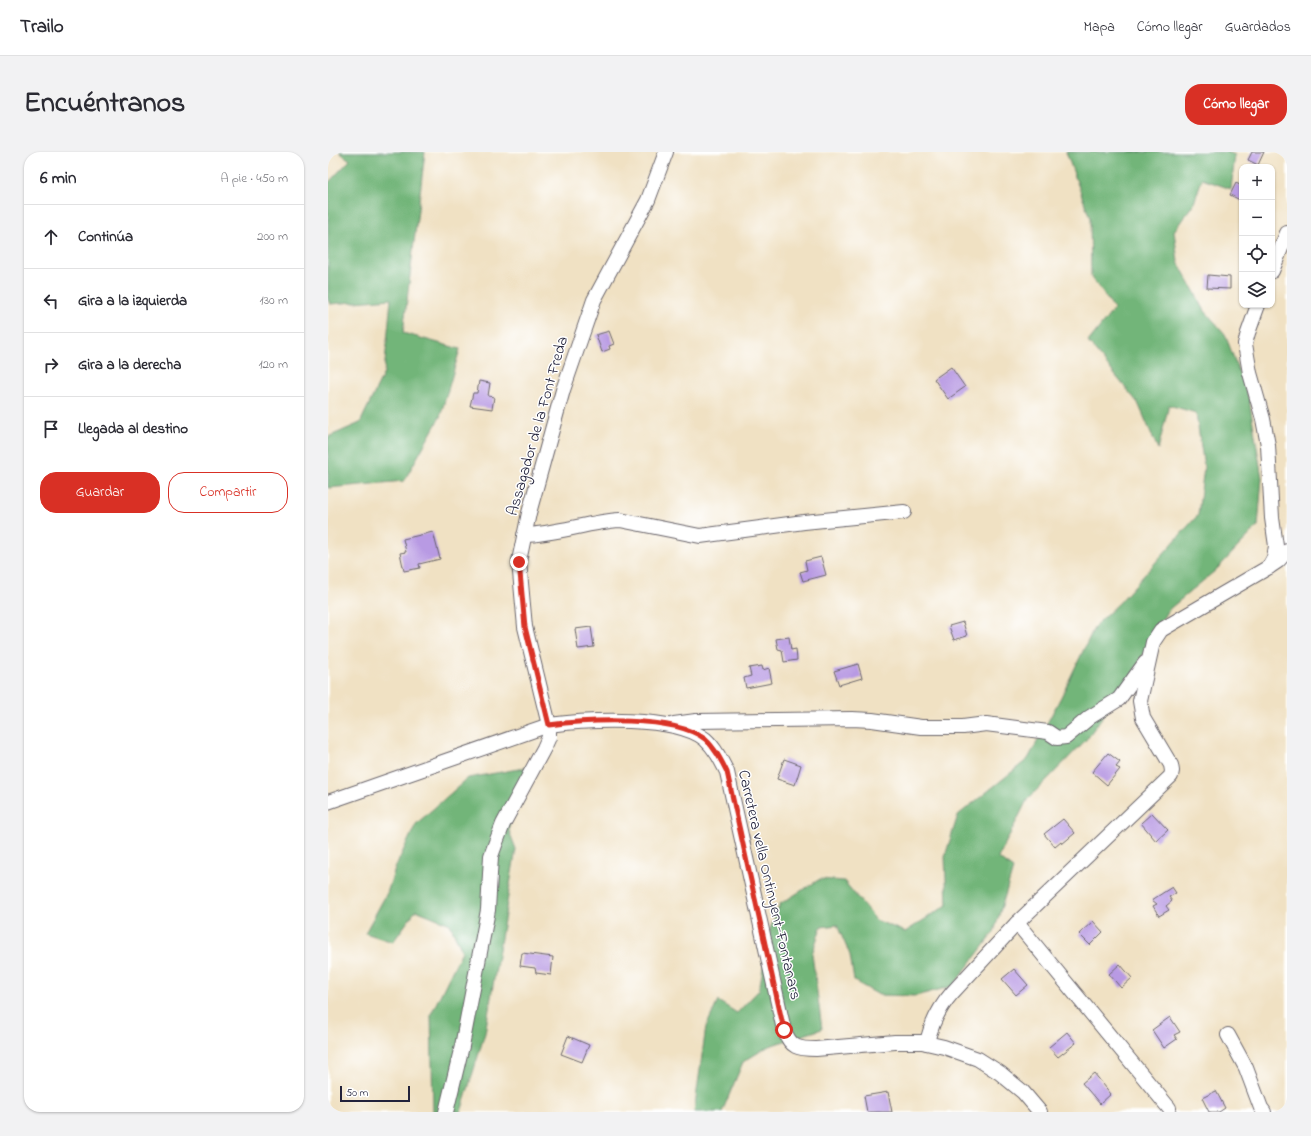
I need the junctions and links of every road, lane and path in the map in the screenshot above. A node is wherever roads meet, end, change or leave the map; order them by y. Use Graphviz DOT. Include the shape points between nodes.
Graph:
graph roads {
  1 [pos="666,152"];
  2 [pos="1287,233"];
  3 [pos="1275,263"];
  4 [pos="1257,308"];
  5 [pos="904,512"];
  6 [pos="524,535"];
  7 [pos="1287,551"];
  8 [pos="1269,567"];
  9 [pos="1149,658"];
  10 [pos="666,724"];
  11 [pos="549,725"];
  12 [pos="328,802"];
  13 [pos="1017,923"];
  14 [pos="1228,1035"];
  15 [pos="927,1043"];
  16 [pos="1169,1108"];
  17 [pos="446,1112"];
  18 [pos="1040,1112"];
  19 [pos="1264,1112"];
  1 -- 6 [label="street, Assagador de la Font Freda" via="648,200 594,300 563,390"];
  2 -- 3 [label="street"];
  4 -- 8 [label="street" via="1245,344 1268,445 1276,546"];
  5 -- 6 [label="street" via="700,536 620,520"];
  6 -- 11 [label="street, Assagador de la Font Freda" via="519,562 525,627"];
  7 -- 8 [label="street"];
  8 -- 9 [label="street" via="1161,630 1153,642"];
  9 -- 10 [label="street" via="1118,699 1090,716 1062,738 1048,732 986,724 921,727 852,719"];
  9 -- 13 [label="street" via="1140,701 1141,710 1143,718 1171,765 1171,776"];
  10 -- 11 [label="street, Carretera vella Ontinyent-Fontanars" via="578,721"];
  10 -- 15 [label="street, Carretera vella Ontinyent-Fontanars" via="683,728 705,740 719,756 727,772 788,1039 794,1046 803,1049 895,1042"];
  11 -- 12 [label="street, Carretera vella Ontinyent-Fontanars"];
  11 -- 17 [label="street" via="549,737 503,824 491,856 488,910 462,1046"];
  13 -- 15 [label="street" via="944,1003"];
  13 -- 16 [label="street"];
  14 -- 19 [label="street" via="1246,1068"];
  15 -- 18 [label="street, Carretera vella Ontinyent-Fontanars" via="978,1059 1012,1082"];
}
